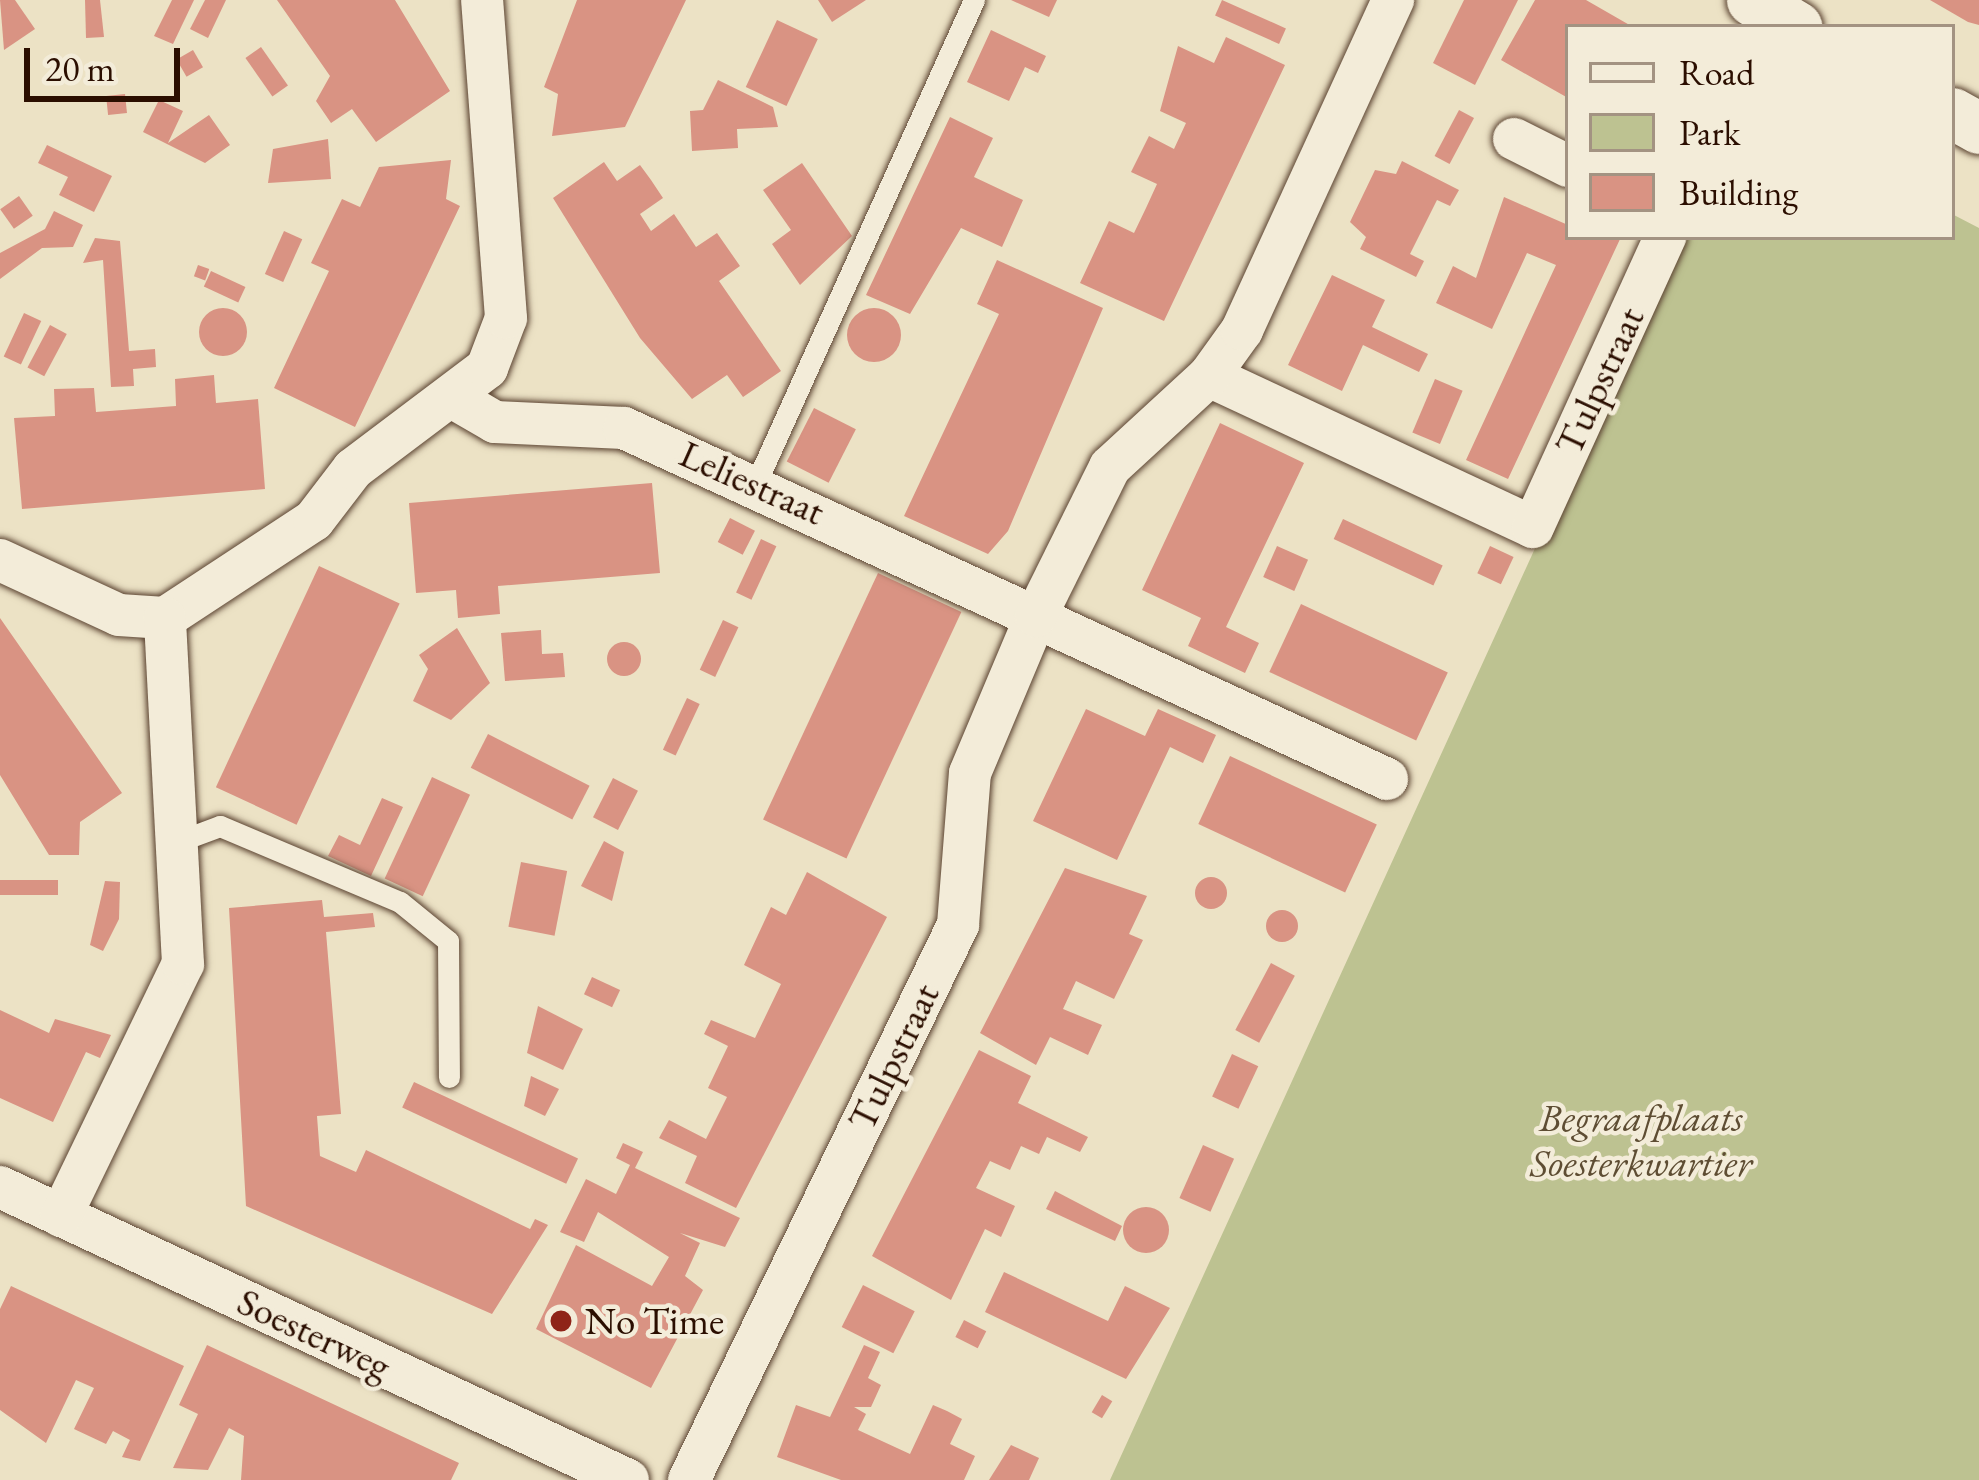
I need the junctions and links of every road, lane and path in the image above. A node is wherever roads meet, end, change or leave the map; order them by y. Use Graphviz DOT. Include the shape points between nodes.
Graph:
graph roads {
  1 [pos="482,0"];
  2 [pos="974,0"];
  3 [pos="1393,0"];
  4 [pos="1752,0"];
  5 [pos="1792,24"];
  6 [pos="1514,139"];
  7 [pos="1565,164"];
  8 [pos="1664,240"];
  9 [pos="1209,376"];
  10 [pos="457,400"];
  11 [pos="756,482"];
  12 [pos="0,560"];
  13 [pos="1036,616"];
  14 [pos="165,618"];
  15 [pos="1387,779"];
  16 [pos="177,842"];
  17 [pos="449,1077"];
  18 [pos="0,1187"];
  19 [pos="61,1216"];
  20 [pos="628,1480"];
  21 [pos="689,1480"];
  1 -- 10 [label="street" via="506,318 488,368"];
  2 -- 11 [label="lane"];
  3 -- 9 [label="street, Tulpstraat" via="1242,330"];
  4 -- 5 [label="street"];
  6 -- 7 [label="street"];
  8 -- 9 [label="street, Tulpstraat" via="1533,527"];
  9 -- 13 [label="street, Tulpstraat" via="1110,467"];
  10 -- 11 [label="street, Leliestraat" via="495,422 598,419"];
  10 -- 14 [label="street" via="353,469 314,520"];
  11 -- 13 [label="street, Leliestraat"];
  12 -- 14 [label="street" via="119,615"];
  13 -- 15 [label="street"];
  13 -- 21 [label="street, Tulpstraat" via="970,773 958,925"];
  14 -- 16 [label="street"];
  16 -- 17 [label="lane" via="220,826 400,902 448,941"];
  16 -- 19 [label="street" via="183,964"];
  18 -- 19 [label="street, Soesterweg"];
  19 -- 20 [label="street, Soesterweg"];
}
